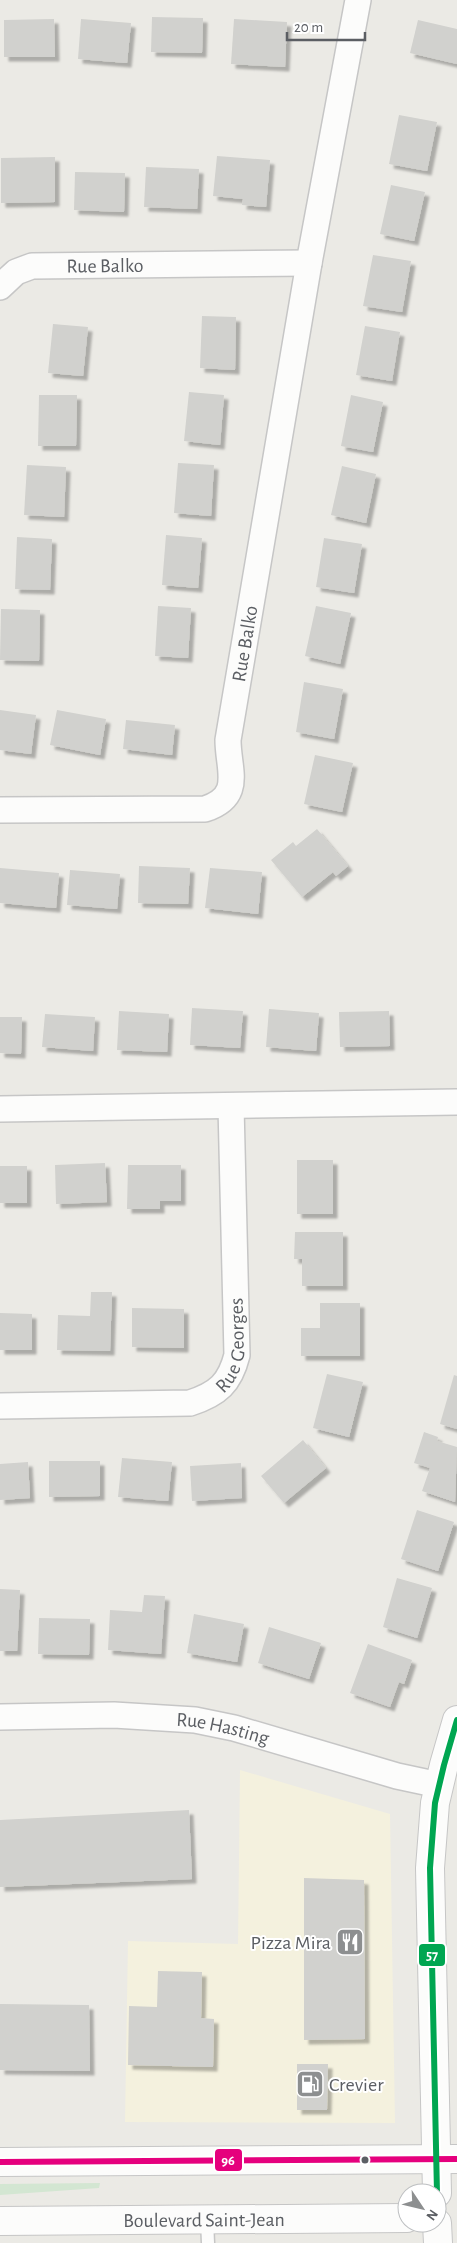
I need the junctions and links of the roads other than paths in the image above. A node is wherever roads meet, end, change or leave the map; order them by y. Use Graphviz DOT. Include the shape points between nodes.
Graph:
graph roads {
  1 [pos="358,0"];
  2 [pos="309,263"];
  3 [pos="0,287"];
  4 [pos="0,810"];
  5 [pos="457,1102"];
  6 [pos="231,1106"];
  7 [pos="0,1109"];
  8 [pos="0,1406"];
  9 [pos="0,1717"];
  10 [pos="457,1720"];
  11 [pos="439,1785"];
  12 [pos="447,2159"];
  13 [pos="0,2162"];
  14 [pos="439,2183"];
  15 [pos="397,2219"];
  16 [pos="0,2221"];
  17 [pos="208,2232"];
  1 -- 2 [label="street, Rue Balko"];
  2 -- 3 [label="street, Rue Balko" via="32,266 16,272"];
  2 -- 4 [label="street, Rue Balko" via="228,740 232,780 228,793 218,804 205,809"];
  5 -- 6 [label="street"];
  6 -- 7 [label="street"];
  6 -- 8 [label="street, Rue Georges" via="237,1355 232,1372 222,1387 207,1398 190,1403"];
  9 -- 11 [label="street, Rue Hasting" via="114,1715 195,1720"];
  10 -- 11 [label="main road"];
  11 -- 12 [label="main road" via="432,1821 430,1868"];
  12 -- 13 [label="main road"];
  12 -- 14 [label="main road"];
  15 -- 17 [label="main road, Boulevard Saint-Jean"];
  16 -- 17 [label="main road, Boulevard Saint-Jean"];
}
